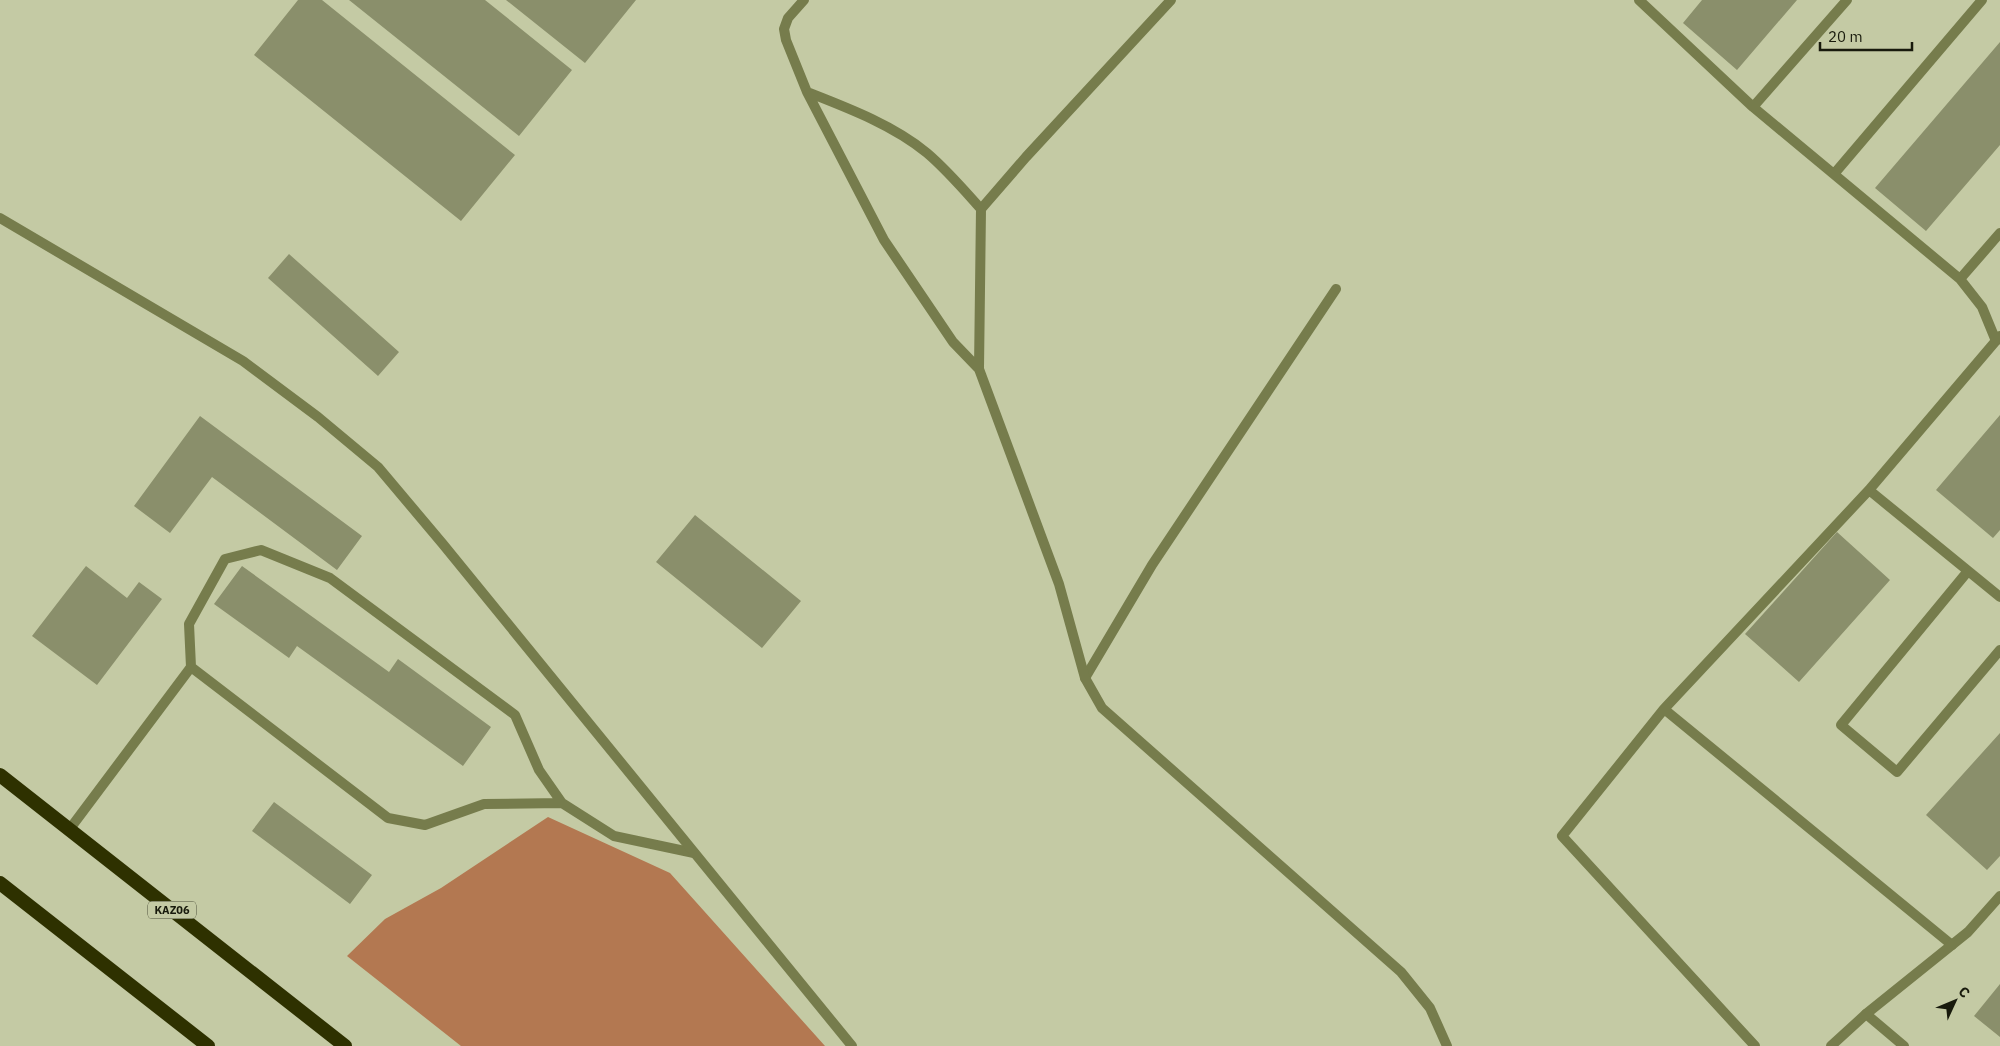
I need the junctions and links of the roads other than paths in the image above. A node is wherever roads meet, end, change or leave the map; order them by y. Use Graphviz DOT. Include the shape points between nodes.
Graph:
graph roads {
  1 [pos="804,0"];
  2 [pos="1170,0"];
  3 [pos="1639,0"];
  4 [pos="1847,0"];
  5 [pos="1982,0"];
  6 [pos="807,92"];
  7 [pos="1754,107"];
  8 [pos="1834,174"];
  9 [pos="981,209"];
  10 [pos="0,218"];
  11 [pos="2000,233"];
  12 [pos="1960,278"];
  13 [pos="1336,289"];
  14 [pos="1998,339"];
  15 [pos="980,369"];
  16 [pos="1869,490"];
  17 [pos="1968,571"];
  18 [pos="1998,591"];
  19 [pos="2000,650"];
  20 [pos="190,667"];
  21 [pos="1085,678"];
  22 [pos="1664,709"];
  23 [pos="0,775"];
  24 [pos="562,803"];
  25 [pos="69,830"];
  26 [pos="694,853"];
  27 [pos="0,883"];
  28 [pos="2000,896"];
  29 [pos="1952,945"];
  30 [pos="1866,1014"];
  31 [pos="208,1046"];
  32 [pos="345,1046"];
  33 [pos="852,1046"];
  34 [pos="1447,1046"];
  35 [pos="1755,1046"];
  36 [pos="1831,1046"];
  37 [pos="1904,1046"];
  1 -- 6 [label="street" via="788,18 784,29"];
  2 -- 9 [label="street"];
  3 -- 7 [label="street"];
  4 -- 7 [label="street"];
  5 -- 8 [label="street"];
  6 -- 9 [label="street" via="870,117 926,152"];
  6 -- 15 [label="street" via="884,240 953,342"];
  7 -- 8 [label="street"];
  8 -- 12 [label="street"];
  9 -- 15 [label="street"];
  10 -- 26 [label="street" via="243,360 378,467"];
  11 -- 12 [label="street"];
  12 -- 14 [label="street" via="1982,307"];
  13 -- 21 [label="street" via="1152,565"];
  14 -- 16 [label="street"];
  15 -- 21 [label="street" via="1059,584"];
  16 -- 17 [label="street"];
  16 -- 22 [label="street"];
  17 -- 18 [label="street"];
  17 -- 19 [label="street" via="1841,725 1897,772"];
  20 -- 24 [label="street" via="388,818 425,825 484,804"];
  20 -- 24 [label="street" via="190,624 225,559 261,550 330,578 515,715 539,770"];
  20 -- 25 [label="street"];
  21 -- 34 [label="street" via="1102,708 1401,972 1430,1008"];
  22 -- 29 [label="street"];
  22 -- 35 [label="street" via="1562,836"];
  23 -- 25 [label="highway, KАZ06"];
  24 -- 26 [label="street" via="614,836"];
  25 -- 32 [label="highway, KАZ06"];
  26 -- 33 [label="street"];
  27 -- 31 [label="highway"];
  28 -- 29 [label="street"];
  29 -- 30 [label="street"];
  30 -- 36 [label="street"];
  30 -- 37 [label="street"];
}
